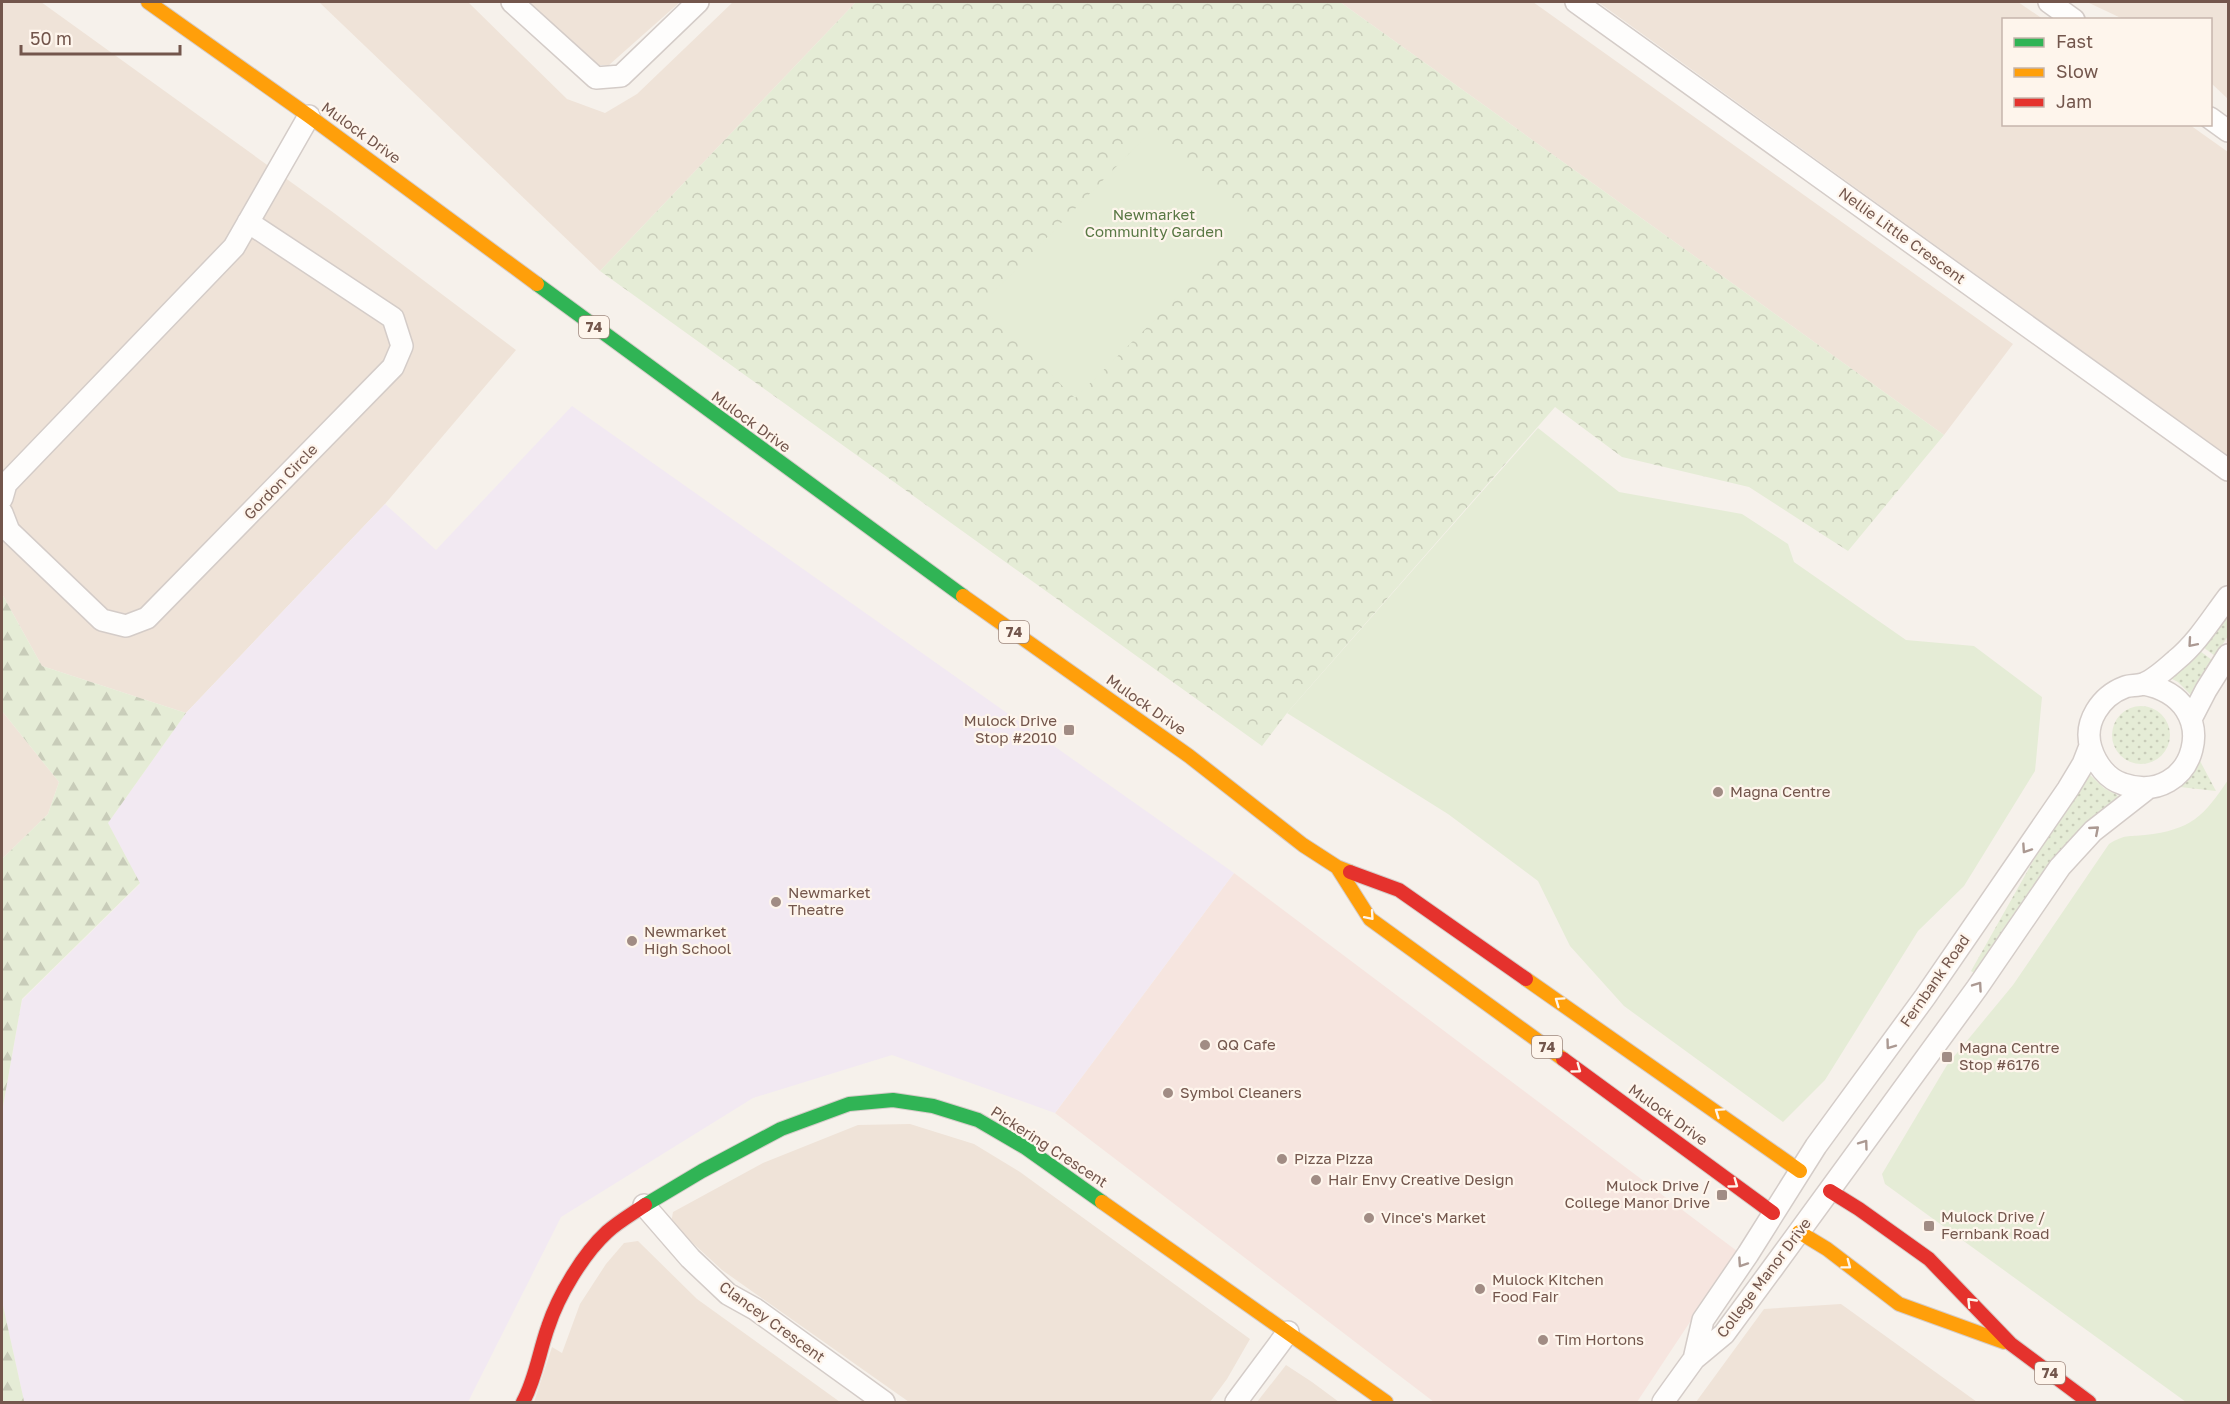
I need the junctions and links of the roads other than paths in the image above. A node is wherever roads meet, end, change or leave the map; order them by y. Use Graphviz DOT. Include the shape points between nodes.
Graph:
graph roads {
  1 [pos="148,2"];
  2 [pos="512,2"];
  3 [pos="699,2"];
  4 [pos="1576,2"];
  5 [pos="2049,2"];
  6 [pos="2071,18"];
  7 [pos="309,116"];
  8 [pos="2212,119"];
  9 [pos="2229,131"];
  10 [pos="248,222"];
  11 [pos="2229,470"];
  12 [pos="2,498"];
  13 [pos="2,513"];
  14 [pos="2229,597"];
  15 [pos="2229,655"];
  16 [pos="2143,684"];
  17 [pos="2191,719"];
  18 [pos="2090,746"];
  19 [pos="2148,788"];
  20 [pos="1337,867"];
  21 [pos="1815,1181"];
  22 [pos="644,1205"];
  23 [pos="1786,1223"];
  24 [pos="1288,1332"];
  25 [pos="2011,1344"];
  26 [pos="1694,1359"];
  27 [pos="523,1402"];
  28 [pos="884,1402"];
  29 [pos="1236,1402"];
  30 [pos="1386,1402"];
  31 [pos="1663,1402"];
  32 [pos="2089,1402"];
  1 -- 7 [label="main road, Mulock Drive / 74"];
  2 -- 3 [label="street" via="596,78 621,76"];
  4 -- 11 [label="street, Nellie Little Crescent"];
  5 -- 6 [label="street"];
  7 -- 10 [label="street"];
  7 -- 20 [label="main road, Mulock Drive / 74" via="870,530 1189,756"];
  8 -- 9 [label="street"];
  10 -- 12 [label="street" via="234,247 6,484"];
  10 -- 13 [label="street, Gordon Circle" via="393,318 402,346 393,367 147,618 126,626 102,620 9,531"];
  14 -- 16 [label="street, one-way" via="2178,659"];
  15 -- 17 [label="street"];
  16 -- 17 [label="street" via="2172,694"];
  16 -- 18 [label="street" via="2127,686 2104,699 2091,723"];
  17 -- 19 [label="street" via="2194,734 2188,760 2170,780"];
  18 -- 19 [label="street" via="2096,761 2111,778 2133,788"];
  18 -- 21 [label="street, Fernbank Road, one-way" via="2068,789 1816,1146"];
  21 -- 19 [label="street, Fernbank Road, one-way" via="1977,988 2060,867 2093,831"];
  21 -- 20 [label="main road, Mulock Drive / 74, one-way" via="1399,890"];
  20 -- 23 [label="main road, Mulock Drive / 74, one-way" via="1370,919"];
  21 -- 23 [label="street, Fernbank Road"];
  21 -- 23 [label="street, College Manor Drive"];
  25 -- 21 [label="main road, Mulock Drive / 74, one-way" via="1929,1258"];
  22 -- 24 [label="main road, Pickering Crescent" via="782,1130 849,1104 893,1100 933,1106 978,1120 1026,1148"];
  22 -- 27 [label="main road, Pickering Crescent" via="606,1233 565,1290 548,1326 532,1385"];
  22 -- 28 [label="street, Clancey Crescent" via="728,1294 755,1309"];
  23 -- 25 [label="main road, Mulock Drive / 74, one-way" via="1899,1304"];
  23 -- 26 [label="street, College Manor Drive" via="1724,1334"];
  23 -- 26 [label="street, College Manor Drive, one-way" via="1703,1320"];
  24 -- 29 [label="street"];
  24 -- 30 [label="main road, Pickering Crescent"];
  25 -- 32 [label="main road, Mulock Drive / 74"];
  26 -- 31 [label="street, College Manor Drive"];
}
